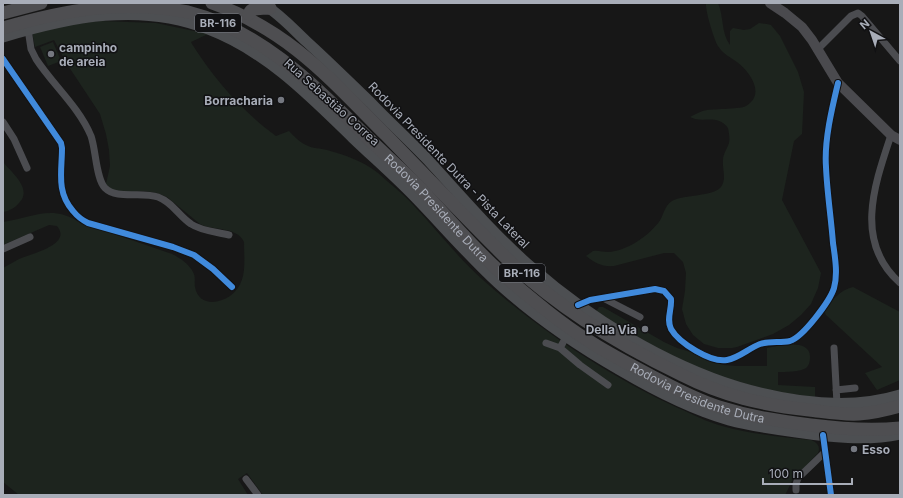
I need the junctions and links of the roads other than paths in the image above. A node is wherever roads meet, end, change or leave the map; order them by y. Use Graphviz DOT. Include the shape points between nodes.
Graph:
graph roads {
  1 [pos="40,3"];
  2 [pos="212,3"];
  3 [pos="770,3"];
  4 [pos="266,6"];
  5 [pos="3,13"];
  6 [pos="250,13"];
  7 [pos="3,28"];
  8 [pos="25,30"];
  9 [pos="3,37"];
  10 [pos="3,44"];
  11 [pos="817,50"];
  12 [pos="3,59"];
  13 [pos="900,61"];
  14 [pos="838,83"];
  15 [pos="3,122"];
  16 [pos="896,138"];
  17 [pos="27,168"];
  18 [pos="229,235"];
  19 [pos="30,237"];
  20 [pos="3,248"];
  21 [pos="900,283"];
  22 [pos="232,287"];
  23 [pos="603,298"];
  24 [pos="578,305"];
  25 [pos="640,317"];
  26 [pos="566,337"];
  27 [pos="546,343"];
  28 [pos="560,348"];
  29 [pos="834,348"];
  30 [pos="608,385"];
  31 [pos="855,388"];
  32 [pos="836,390"];
  33 [pos="900,395"];
  34 [pos="837,404"];
  35 [pos="900,406"];
  36 [pos="900,428"];
  37 [pos="900,434"];
  38 [pos="823,435"];
  39 [pos="825,452"];
  40 [pos="246,479"];
  41 [pos="796,490"];
  42 [pos="258,495"];
  43 [pos="831,495"];
  1 -- 5 [label="highway"];
  2 -- 6 [label="highway, Rodovia Presidente Dutra / BR-116" via="236,12"];
  3 -- 11 [label="street" via="802,27"];
  4 -- 6 [label="highway" via="251,10"];
  4 -- 24 [label="main road, Rodovia Presidente Dutra - Pista Lateral" via="346,78 427,159 499,237"];
  6 -- 35 [label="highway, Rodovia Presidente Dutra / BR-116" via="311,60 332,80 497,250 546,293 619,343 702,385 750,401 783,408 838,413 872,412"];
  7 -- 36 [label="highway, Rodovia Presidente Dutra / BR-116" via="64,11 120,4 154,6 190,13 227,27 272,53 313,86 420,188 505,277 588,341 679,390 740,413 785,422 840,428"];
  8 -- 9 [label="main road, Rua Sebastião Correa"];
  8 -- 10 [label="street"];
  8 -- 18 [label="street" via="36,59 78,113 87,129 94,146 100,179 105,187 117,195 144,194 159,197 192,225"];
  8 -- 26 [label="main road, Rua Sebastião Correa" via="94,16 133,14 168,18 206,28 247,48 310,96 396,178 498,283"];
  11 -- 13 [label="street" via="851,16 858,13"];
  11 -- 14 [label="street"];
  12 -- 22 [label="street" via="61,143 62,192 78,217 194,255 214,269"];
  14 -- 16 [label="street"];
  14 -- 23 [label="street" via="825,165 835,262 834,286 823,307 798,336 789,341 763,343 729,360 719,359 695,350 675,335 669,321 671,299 662,290 652,289"];
  15 -- 17 [label="street"];
  16 -- 21 [label="street" via="879,170 872,207 872,225 882,263"];
  19 -- 20 [label="street"];
  23 -- 24 [label="street"];
  23 -- 25 [label="street"];
  24 -- 34 [label="main road, Rodovia Presidente Dutra - Pista Lateral" via="623,334 702,374 770,396"];
  26 -- 28 [label="street"];
  26 -- 38 [label="main road, Rua Sebastião Correa" via="638,381 700,410 753,426"];
  27 -- 28 [label="street"];
  28 -- 30 [label="street"];
  29 -- 32 [label="street"];
  31 -- 32 [label="street"];
  32 -- 34 [label="street"];
  33 -- 34 [label="main road, Rodovia Presidente Dutra - Pista Lateral" via="857,404"];
  37 -- 38 [label="main road, Rua Sebastião Correa" via="872,438"];
  38 -- 39 [label="street"];
  39 -- 41 [label="street" via="798,478"];
  39 -- 43 [label="street"];
  40 -- 42 [label="street"];
}
